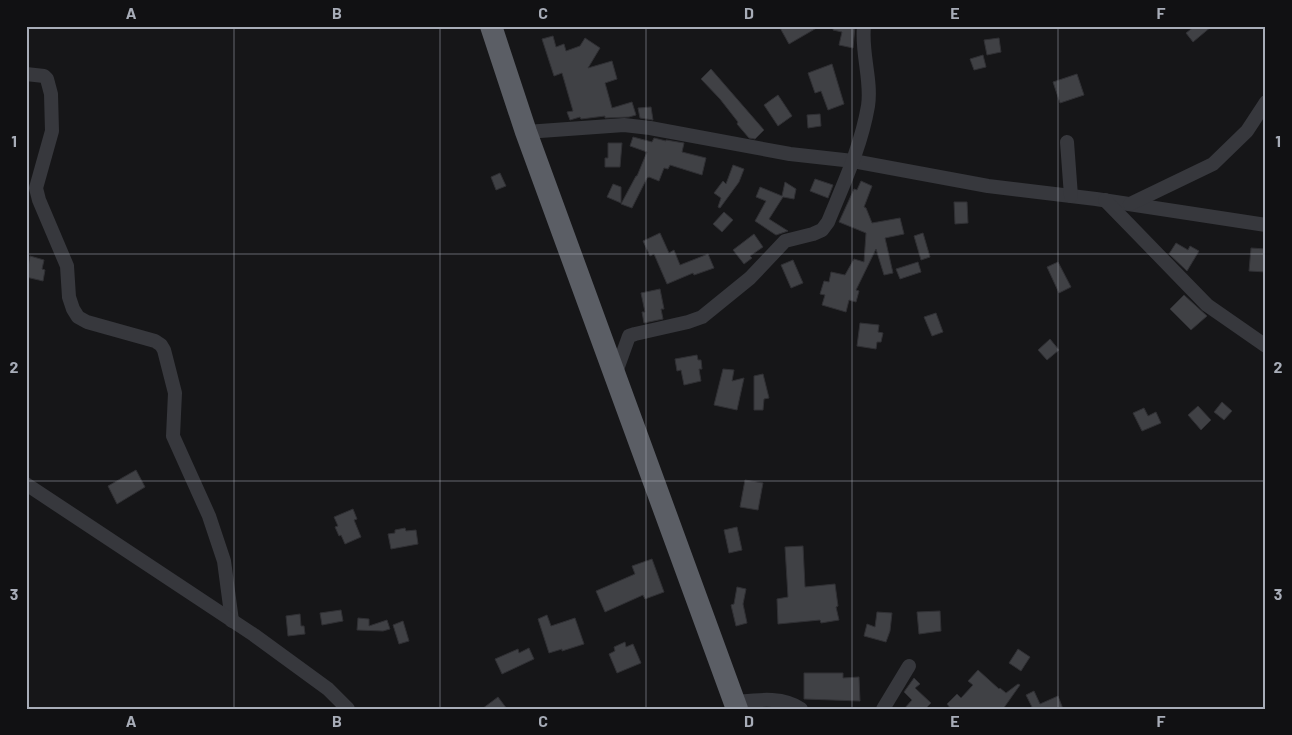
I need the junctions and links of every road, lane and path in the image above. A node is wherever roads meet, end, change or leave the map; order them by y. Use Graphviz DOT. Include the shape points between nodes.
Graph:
graph roads {
  1 [pos="491,26"];
  2 [pos="864,26"];
  3 [pos="26,74"];
  4 [pos="1266,102"];
  5 [pos="526,132"];
  6 [pos="1067,142"];
  7 [pos="853,161"];
  8 [pos="31,187"];
  9 [pos="1070,196"];
  10 [pos="1105,200"];
  11 [pos="1130,204"];
  12 [pos="1266,224"];
  13 [pos="1266,346"];
  14 [pos="615,375"];
  15 [pos="26,484"];
  16 [pos="232,621"];
  17 [pos="909,666"];
  18 [pos="736,705"];
  19 [pos="348,709"];
  20 [pos="801,709"];
  21 [pos="883,709"];
  1 -- 5 [label="highway"];
  2 -- 7 [label="street" via="868,105"];
  3 -- 8 [label="street" via="44,76 51,94 52,131"];
  4 -- 11 [label="street" via="1247,131 1213,164"];
  5 -- 7 [label="street" via="624,126 677,132 790,154"];
  5 -- 14 [label="highway"];
  6 -- 9 [label="street"];
  7 -- 9 [label="street" via="988,186"];
  7 -- 14 [label="street" via="822,230 785,241 750,278 702,317 629,336"];
  8 -- 16 [label="street" via="64,257 69,297 78,317 155,341 164,350 175,393 173,436 209,516 224,561"];
  9 -- 10 [label="street"];
  10 -- 11 [label="street"];
  10 -- 13 [label="street" via="1206,305"];
  11 -- 12 [label="street"];
  14 -- 18 [label="highway"];
  15 -- 16 [label="street"];
  16 -- 19 [label="street" via="293,663"];
  17 -- 21 [label="street"];
  18 -- 20 [label="street" via="762,700 785,702"];
}
